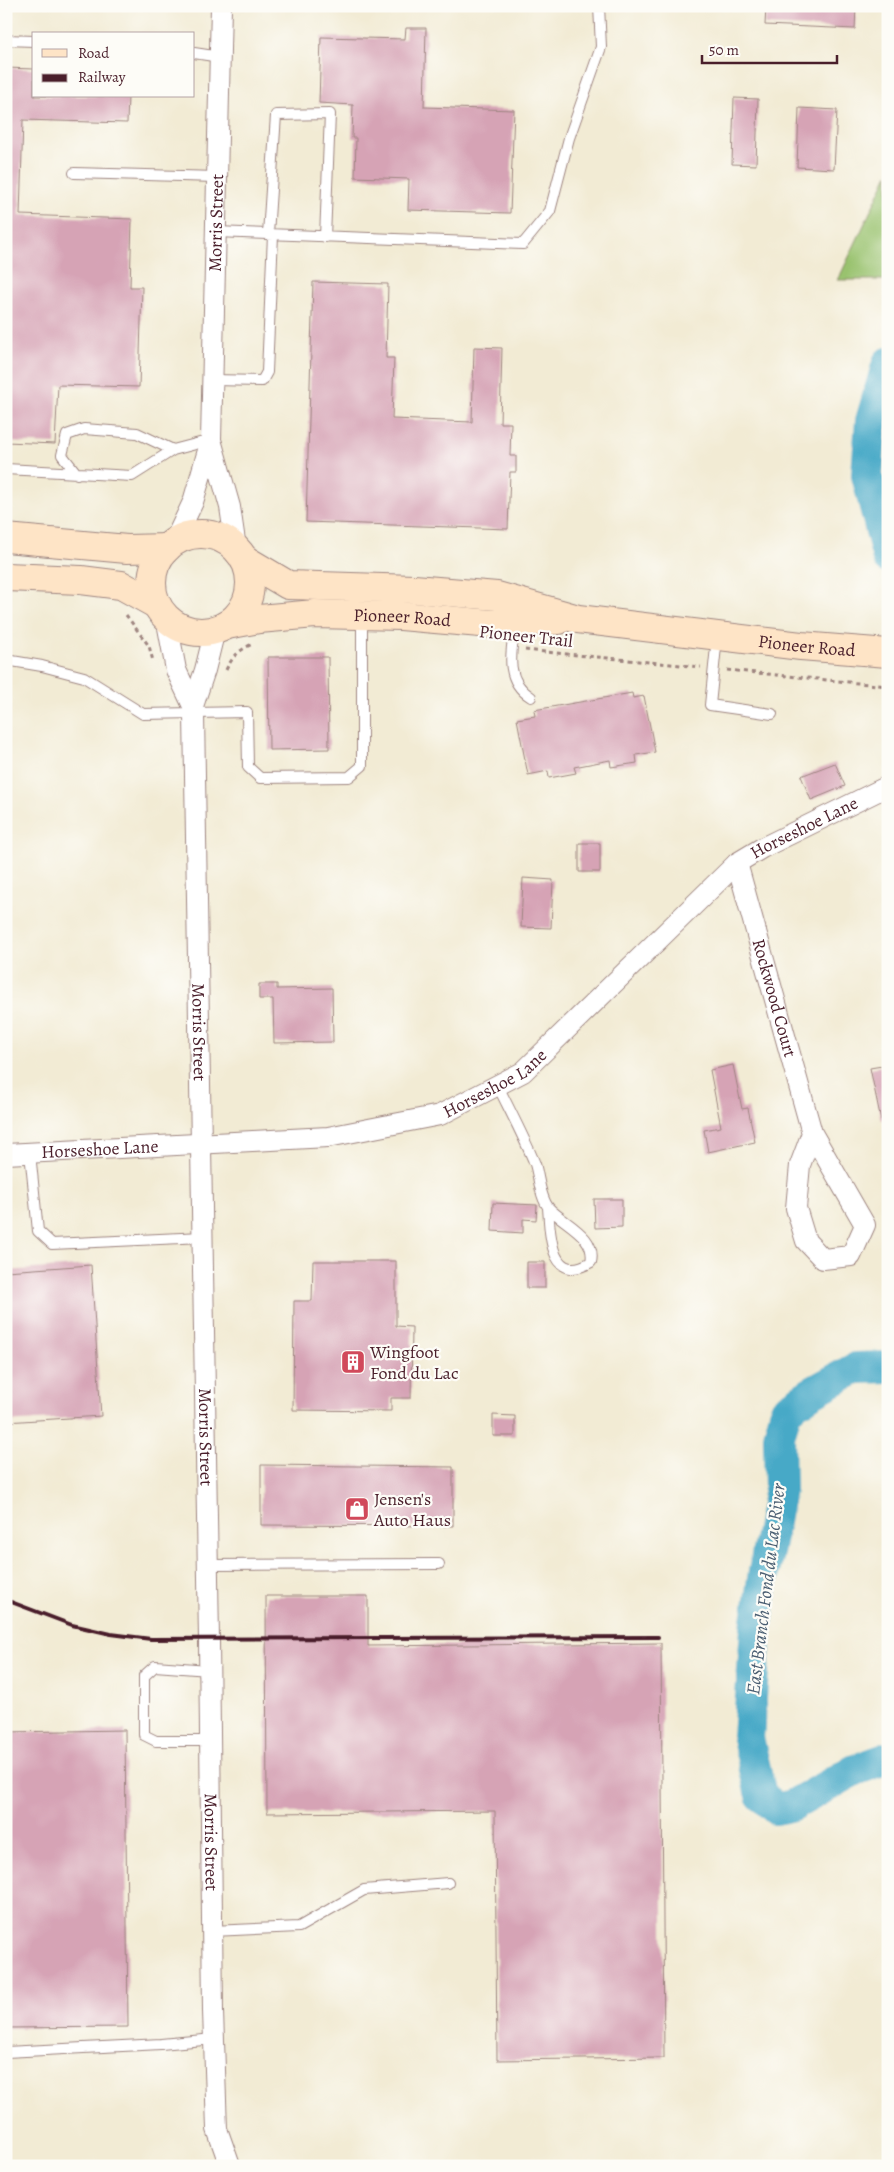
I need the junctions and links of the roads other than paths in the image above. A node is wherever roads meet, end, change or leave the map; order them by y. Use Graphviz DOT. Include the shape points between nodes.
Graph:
graph roads {
  1 [pos="222,6"];
  2 [pos="600,6"];
  3 [pos="6,40"];
  4 [pos="32,41"];
  5 [pos="195,53"];
  6 [pos="220,57"];
  7 [pos="74,174"];
  8 [pos="217,177"];
  9 [pos="216,232"];
  10 [pos="270,235"];
  11 [pos="325,237"];
  12 [pos="212,380"];
  13 [pos="211,440"];
  14 [pos="173,450"];
  15 [pos="6,469"];
  16 [pos="77,474"];
  17 [pos="6,538"];
  18 [pos="170,545"];
  19 [pos="240,553"];
  20 [pos="6,577"];
  21 [pos="161,611"];
  22 [pos="362,615"];
  23 [pos="515,624"];
  24 [pos="221,628"];
  25 [pos="718,636"];
  26 [pos="888,653"];
  27 [pos="6,660"];
  28 [pos="531,697"];
  29 [pos="194,710"];
  30 [pos="772,714"];
  31 [pos="888,786"];
  32 [pos="737,863"];
  33 [pos="498,1084"];
  34 [pos="812,1133"];
  35 [pos="201,1144"];
  36 [pos="30,1153"];
  37 [pos="6,1154"];
  38 [pos="548,1206"];
  39 [pos="202,1237"];
  40 [pos="439,1564"];
  41 [pos="208,1565"];
  42 [pos="209,1670"];
  43 [pos="210,1741"];
  44 [pos="448,1883"];
  45 [pos="212,1931"];
  46 [pos="214,2039"];
  47 [pos="6,2052"];
  48 [pos="230,2166"];
  1 -- 6 [label="street, Morris Street"];
  2 -- 11 [label="lane" via="601,47 569,138 550,212 523,244"];
  3 -- 4 [label="lane"];
  5 -- 6 [label="lane"];
  6 -- 8 [label="street, Morris Street"];
  7 -- 8 [label="lane"];
  8 -- 9 [label="street, Morris Street"];
  9 -- 10 [label="lane"];
  9 -- 12 [label="street, Morris Street"];
  10 -- 11 [label="lane"];
  10 -- 11 [label="lane" via="276,115 330,114"];
  10 -- 12 [label="lane" via="267,372 262,381"];
  12 -- 13 [label="street, Morris Street"];
  13 -- 14 [label="lane"];
  13 -- 18 [label="street, Morris Street" via="193,502"];
  13 -- 19 [label="street, Morris Street"];
  14 -- 16 [label="lane" via="132,476"];
  14 -- 16 [label="lane" via="137,433 84,429 67,435 62,455"];
  15 -- 16 [label="lane"];
  17 -- 18 [label="main road" via="127,549"];
  18 -- 19 [label="main road" via="199,534 216,536"];
  18 -- 21 [label="main road" via="157,560 152,575 152,590"];
  19 -- 23 [label="main road, Pioneer Road" via="288,585 414,589 498,596"];
  19 -- 24 [label="main road" via="249,573 248,596 238,616"];
  20 -- 21 [label="main road" via="121,585"];
  21 -- 24 [label="main road" via="172,623 192,631"];
  21 -- 29 [label="street, Morris Street" via="176,670"];
  22 -- 23 [label="main road, Pioneer Road"];
  22 -- 24 [label="main road, Pioneer Road" via="315,614 259,619"];
  22 -- 29 [label="lane" via="362,766 349,777 260,778 248,767 247,712"];
  23 -- 25 [label="main road, Pioneer Road" via="578,619"];
  23 -- 28 [label="lane" via="513,677 519,689"];
  24 -- 29 [label="street, Morris Street"];
  25 -- 26 [label="main road, Pioneer Road"];
  25 -- 30 [label="lane" via="710,705"];
  27 -- 29 [label="lane" via="84,677 143,714"];
  29 -- 35 [label="street, Morris Street"];
  31 -- 32 [label="street, Horseshoe Lane"];
  32 -- 33 [label="street, Horseshoe Lane" via="522,1072"];
  32 -- 34 [label="street, Rockwood Court"];
  33 -- 35 [label="street, Horseshoe Lane" via="440,1115 328,1137"];
  33 -- 38 [label="lane" via="535,1165"];
  34 -- 34 [label="street, Rockwood Court" via="800,1164 796,1208 806,1240 823,1260 851,1256 865,1225"];
  35 -- 36 [label="street, Horseshoe Lane"];
  35 -- 39 [label="street, Morris Street"];
  36 -- 37 [label="street, Horseshoe Lane"];
  36 -- 39 [label="lane" via="38,1231 52,1244"];
  38 -- 38 [label="lane" via="587,1241 592,1249 591,1262 575,1269 559,1261 550,1240"];
  39 -- 41 [label="street, Morris Street"];
  40 -- 41 [label="lane"];
  41 -- 42 [label="street, Morris Street"];
  42 -- 43 [label="street, Morris Street"];
  42 -- 43 [label="lane" via="156,1666 144,1676 144,1735 156,1741"];
  43 -- 45 [label="street, Morris Street"];
  44 -- 45 [label="lane" via="364,1890 299,1927"];
  45 -- 46 [label="street, Morris Street"];
  46 -- 47 [label="lane"];
  46 -- 48 [label="street, Morris Street" via="218,2129"];
}
